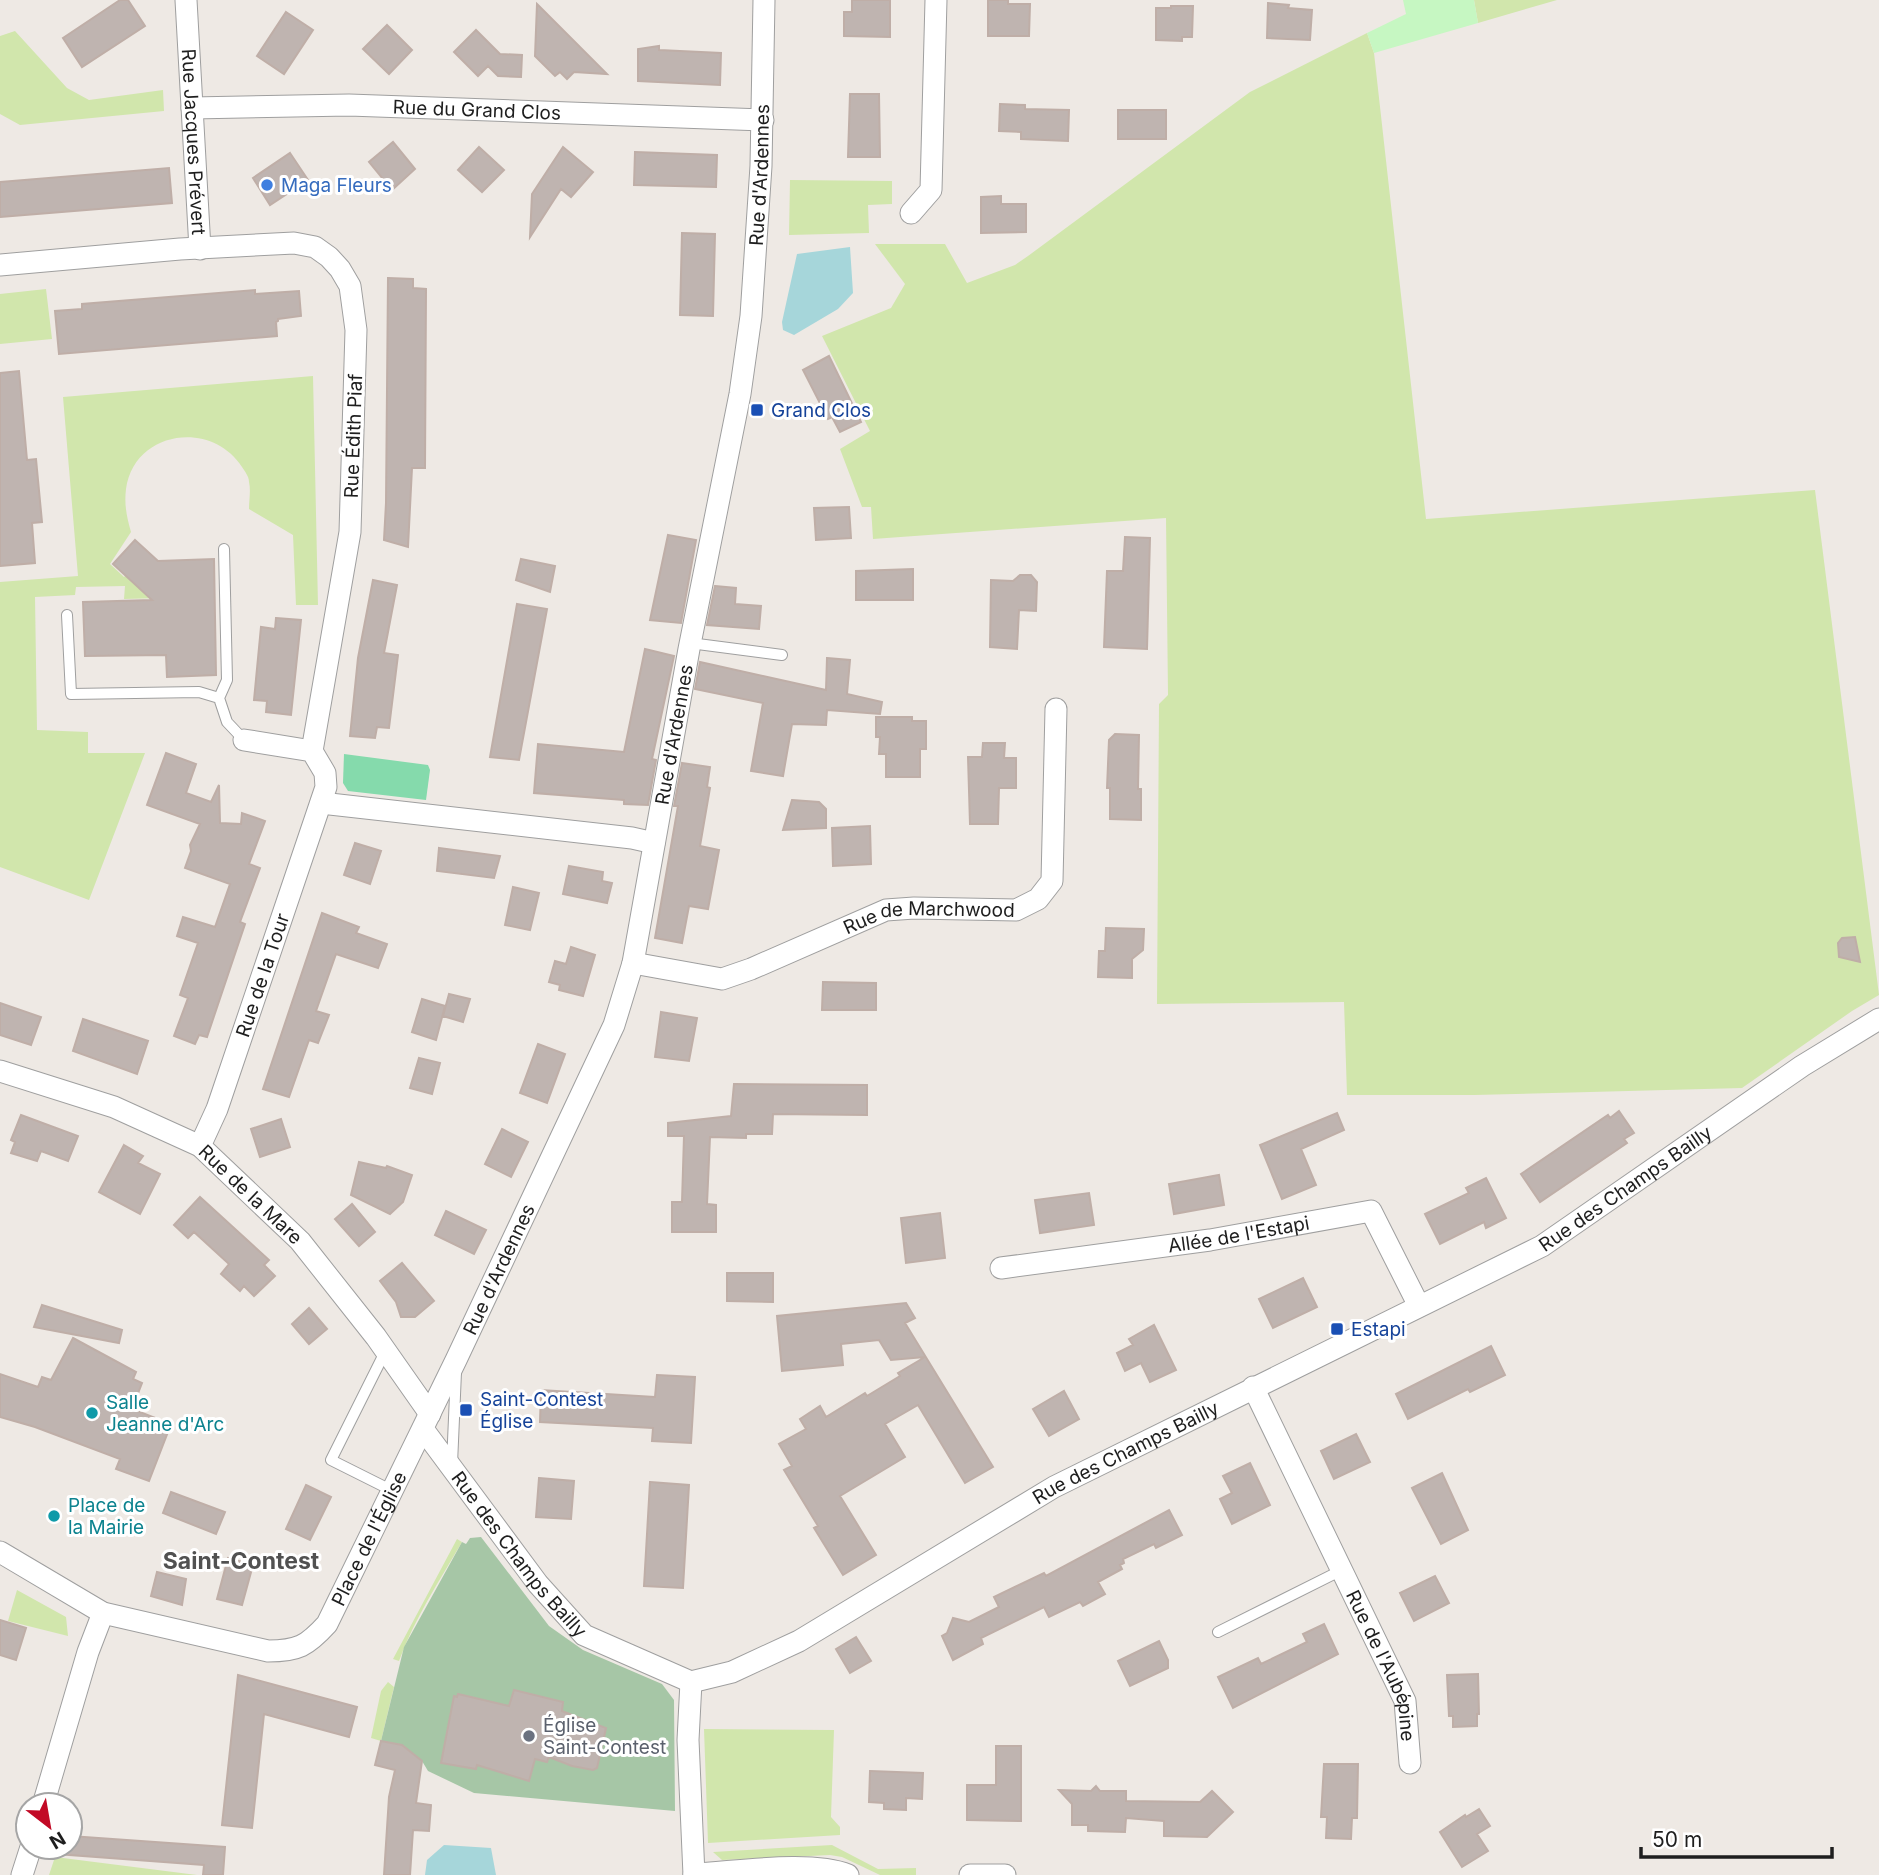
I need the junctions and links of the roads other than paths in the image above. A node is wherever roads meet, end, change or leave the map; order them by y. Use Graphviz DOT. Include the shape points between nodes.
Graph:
graph roads {
  1 [pos="186,0"];
  2 [pos="764,0"];
  3 [pos="936,0"];
  4 [pos="192,108"];
  5 [pos="763,120"];
  6 [pos="911,212"];
  7 [pos="200,249"];
  8 [pos="0,265"];
  9 [pos="224,549"];
  10 [pos="67,615"];
  11 [pos="690,643"];
  12 [pos="782,655"];
  13 [pos="219,698"];
  14 [pos="1056,709"];
  15 [pos="244,740"];
  16 [pos="312,751"];
  17 [pos="321,803"];
  18 [pos="654,843"];
  19 [pos="633,964"];
  20 [pos="1879,1019"];
  21 [pos="0,1071"];
  22 [pos="200,1146"];
  23 [pos="1001,1268"];
  24 [pos="1419,1306"];
  25 [pos="386,1350"];
  26 [pos="456,1360"];
  27 [pos="1253,1387"];
  28 [pos="427,1422"];
  29 [pos="452,1467"];
  30 [pos="393,1491"];
  31 [pos="0,1552"];
  32 [pos="1342,1570"];
  33 [pos="103,1613"];
  34 [pos="1219,1632"];
  35 [pos="691,1682"];
  36 [pos="1410,1763"];
  37 [pos="47,1791"];
  38 [pos="694,1875"];
  39 [pos="848,1875"];
  40 [pos="970,1875"];
  41 [pos="1005,1875"];
  1 -- 4 [label="street, Rue Jacques Prévert"];
  2 -- 5 [label="street, Rue d'Ardennes"];
  3 -- 6 [label="street" via="931,190"];
  4 -- 5 [label="street, Rue du Grand Clos" via="349,104"];
  4 -- 7 [label="street, Rue Jacques Prévert"];
  5 -- 11 [label="street, Rue d'Ardennes" via="751,316"];
  7 -- 8 [label="street, Rue Jacques Prévert"];
  7 -- 16 [label="street, Rue Édith Piaf" via="294,243 315,247 340,269 350,286 356,330 350,532"];
  9 -- 13 [label="lane" via="227,680"];
  10 -- 13 [label="lane" via="71,694 199,692"];
  11 -- 12 [label="lane"];
  11 -- 18 [label="street, Rue d'Ardennes"];
  13 -- 15 [label="lane" via="227,722"];
  14 -- 19 [label="street, Rue de Marchwood" via="1052,881 1038,899 1016,910 886,910 722,979"];
  15 -- 16 [label="street"];
  16 -- 17 [label="street, Rue de la Tour" via="325,773"];
  17 -- 18 [label="street"];
  17 -- 22 [label="street, Rue de la Tour" via="217,1109"];
  18 -- 19 [label="street, Rue d'Ardennes"];
  19 -- 26 [label="street, Rue d'Ardennes" via="614,1025"];
  20 -- 24 [label="street, Rue des Champs Bailly" via="1802,1066 1542,1246"];
  21 -- 22 [label="street, Rue de la Mare" via="114,1107"];
  22 -- 25 [label="street, Rue de la Mare" via="300,1241"];
  23 -- 24 [label="street, Allée de l'Estapi" via="1210,1240 1371,1211"];
  24 -- 27 [label="street, Rue des Champs Bailly"];
  25 -- 28 [label="street, Rue de la Mare"];
  25 -- 30 [label="lane" via="331,1461"];
  26 -- 28 [label="street, Rue d'Ardennes"];
  26 -- 29 [label="lane"];
  27 -- 32 [label="street, Rue de l'Aubépine"];
  27 -- 35 [label="street, Rue des Champs Bailly" via="1054,1487 799,1641 732,1672"];
  28 -- 29 [label="street, Rue des Champs Bailly"];
  28 -- 30 [label="street, Place de l'Église"];
  29 -- 35 [label="street, Rue des Champs Bailly" via="538,1584 584,1635"];
  30 -- 33 [label="street, Place de l'Église" via="327,1624 307,1644 268,1651"];
  31 -- 33 [label="street"];
  32 -- 34 [label="lane, Rue de l'Aubépine"];
  32 -- 36 [label="street, Rue de l'Aubépine" via="1405,1701"];
  33 -- 37 [label="street"];
  35 -- 38 [label="street" via="688,1740"];
  38 -- 39 [label="street" via="809,1867"];
  40 -- 41 [label="street"];
}
